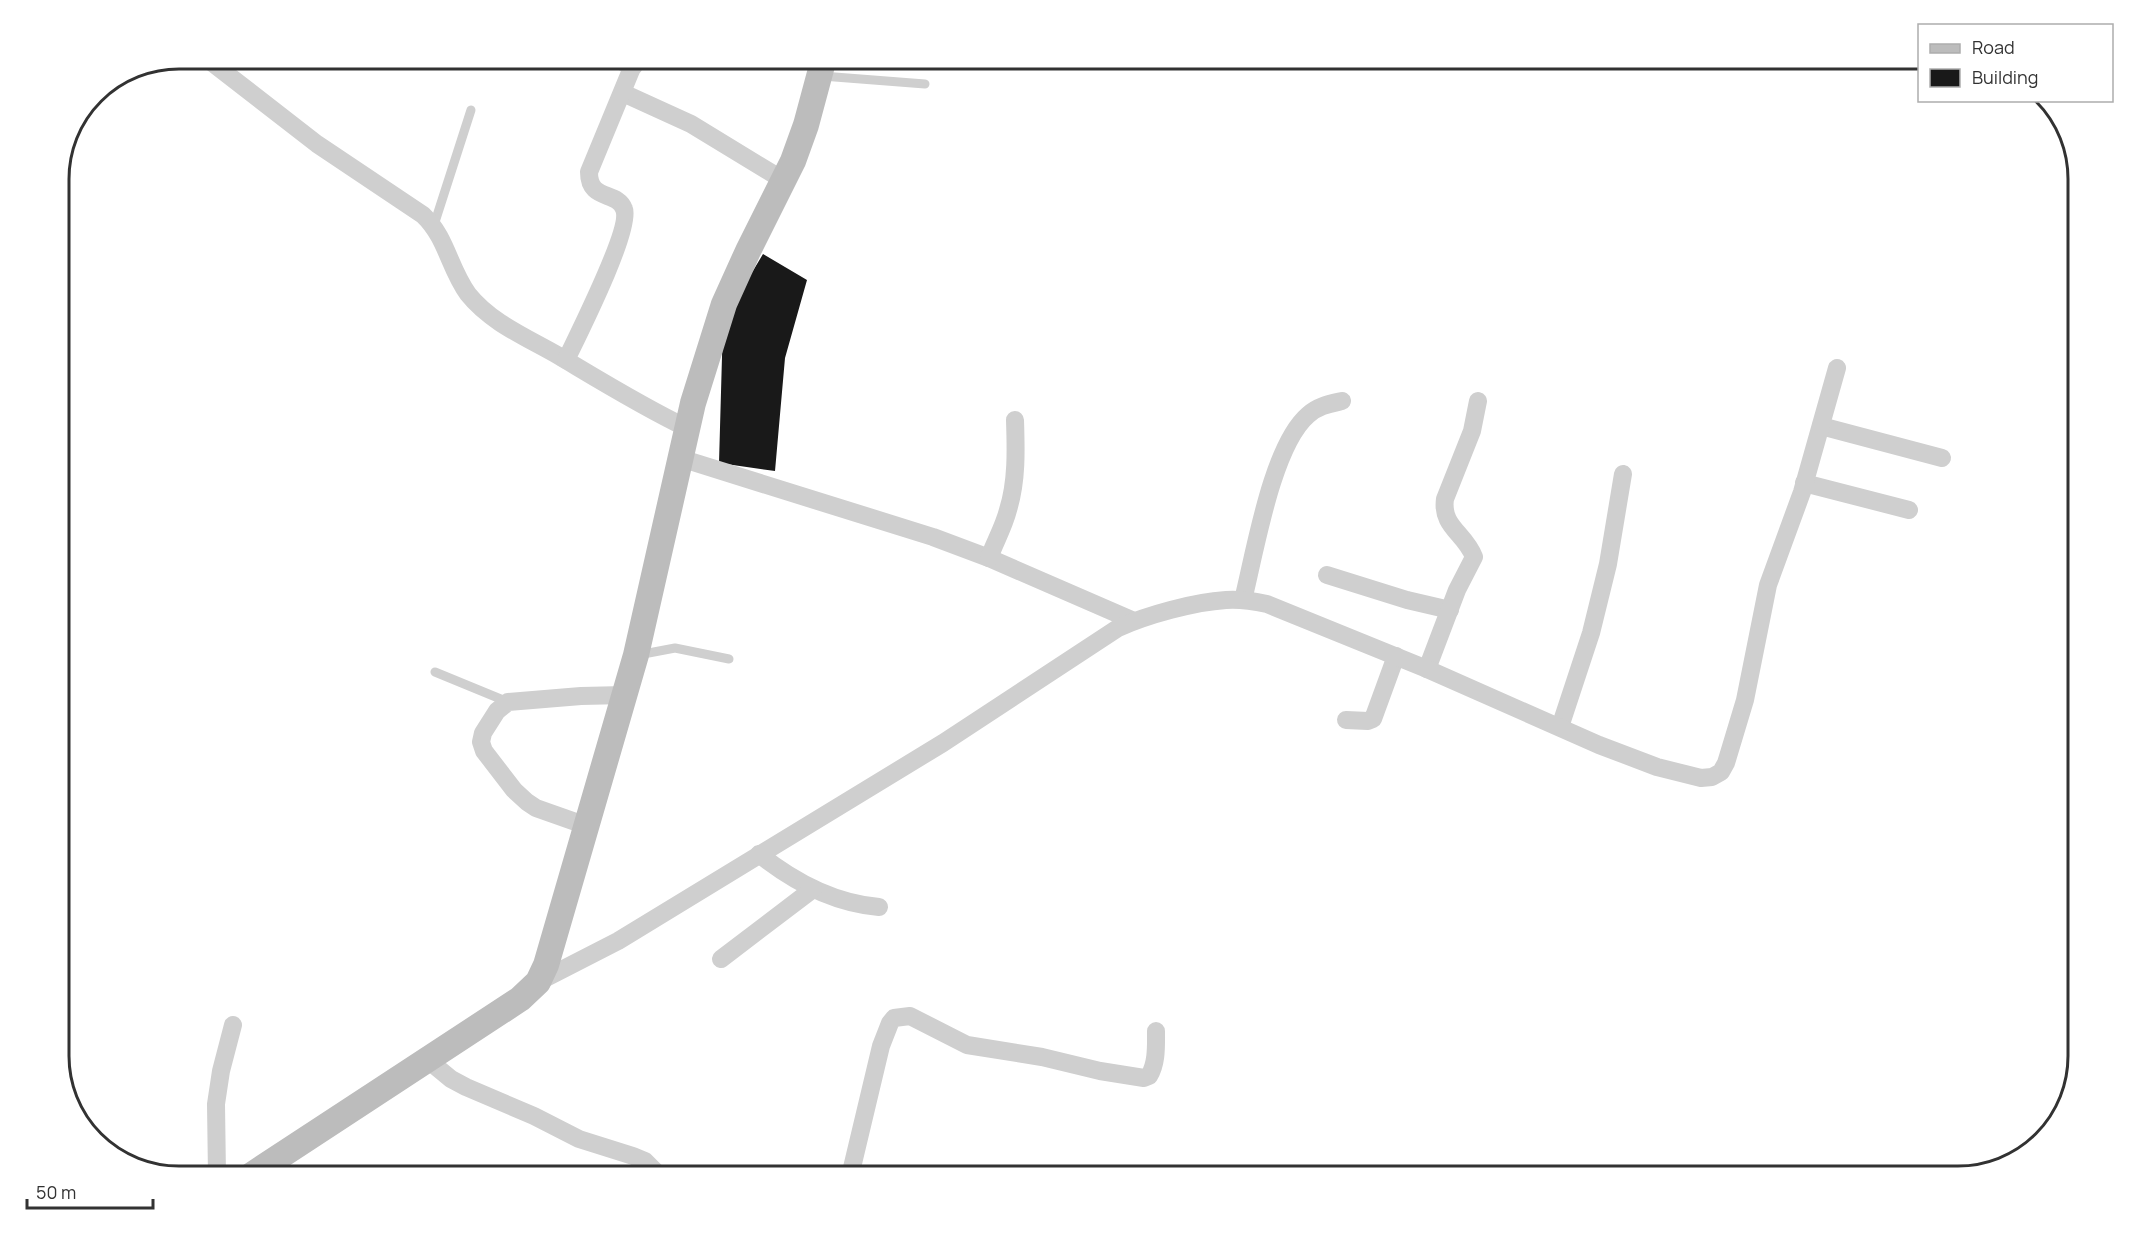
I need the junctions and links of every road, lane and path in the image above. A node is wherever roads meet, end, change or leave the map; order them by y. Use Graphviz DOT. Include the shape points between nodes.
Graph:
graph roads {
  1 [pos="220,69"];
  2 [pos="632,69"];
  3 [pos="821,69"];
  4 [pos="834,69"];
  5 [pos="926,84"];
  6 [pos="623,93"];
  7 [pos="471,110"];
  8 [pos="783,180"];
  9 [pos="434,225"];
  10 [pos="566,360"];
  11 [pos="1837,368"];
  12 [pos="1342,401"];
  13 [pos="1478,401"];
  14 [pos="1015,420"];
  15 [pos="1821,426"];
  16 [pos="687,428"];
  17 [pos="680,458"];
  18 [pos="1942,458"];
  19 [pos="1623,474"];
  20 [pos="1804,483"];
  21 [pos="1909,510"];
  22 [pos="988,558"];
  23 [pos="1327,575"];
  24 [pos="1243,600"];
  25 [pos="1450,610"];
  26 [pos="1134,621"];
  27 [pos="636,655"];
  28 [pos="1396,657"];
  29 [pos="729,659"];
  30 [pos="1427,669"];
  31 [pos="435,672"];
  32 [pos="625,695"];
  33 [pos="508,702"];
  34 [pos="1346,720"];
  35 [pos="1560,727"];
  36 [pos="586,826"];
  37 [pos="759,854"];
  38 [pos="813,889"];
  39 [pos="879,907"];
  40 [pos="721,959"];
  41 [pos="538,982"];
  42 [pos="233,1024"];
  43 [pos="1156,1031"];
  44 [pos="428,1060"];
  45 [pos="217,1166"];
  46 [pos="265,1166"];
  47 [pos="650,1166"];
  48 [pos="852,1166"];
  1 -- 9 [label="street" via="317,144 409,204"];
  2 -- 6 [label="street"];
  3 -- 8 [label="main road" via="806,125"];
  4 -- 5 [label="lane"];
  6 -- 8 [label="street" via="690,124"];
  6 -- 10 [label="street" via="589,172 593,188 621,203 625,210 623,229"];
  7 -- 9 [label="lane"];
  8 -- 16 [label="main road" via="724,304"];
  9 -- 10 [label="street" via="468,294 496,320"];
  10 -- 16 [label="street"];
  11 -- 15 [label="street"];
  12 -- 24 [label="street" via="1307,415 1291,436 1276,471"];
  13 -- 25 [label="street" via="1472,431 1444,506 1448,523 1469,545 1474,557"];
  14 -- 22 [label="street" via="1017,456 1011,497"];
  15 -- 18 [label="street"];
  15 -- 20 [label="street"];
  16 -- 17 [label="main road"];
  17 -- 22 [label="street"];
  17 -- 27 [label="main road"];
  19 -- 35 [label="street" via="1591,633"];
  20 -- 21 [label="street"];
  20 -- 35 [label="street" via="1768,585 1745,700 1721,772 1701,778 1657,767"];
  22 -- 26 [label="street"];
  23 -- 25 [label="street"];
  24 -- 26 [label="street" via="1209,602"];
  24 -- 28 [label="street" via="1267,604"];
  25 -- 30 [label="street"];
  26 -- 37 [label="street"];
  27 -- 29 [label="lane" via="675,648"];
  27 -- 32 [label="main road"];
  28 -- 30 [label="street"];
  28 -- 34 [label="street" via="1373,719"];
  30 -- 35 [label="street"];
  31 -- 33 [label="lane"];
  32 -- 33 [label="street"];
  32 -- 36 [label="main road"];
  33 -- 36 [label="street" via="483,733 484,751 527,802"];
  36 -- 41 [label="main road"];
  37 -- 38 [label="street"];
  37 -- 41 [label="street" via="618,941"];
  38 -- 39 [label="street" via="839,900"];
  38 -- 40 [label="street"];
  41 -- 44 [label="main road" via="520,999"];
  42 -- 45 [label="street" via="216,1104"];
  43 -- 48 [label="street" via="1153,1071 1144,1078 967,1045 910,1016 894,1018 880,1046"];
  44 -- 46 [label="main road"];
  44 -- 47 [label="street" via="466,1087 579,1140 633,1156"];
}
